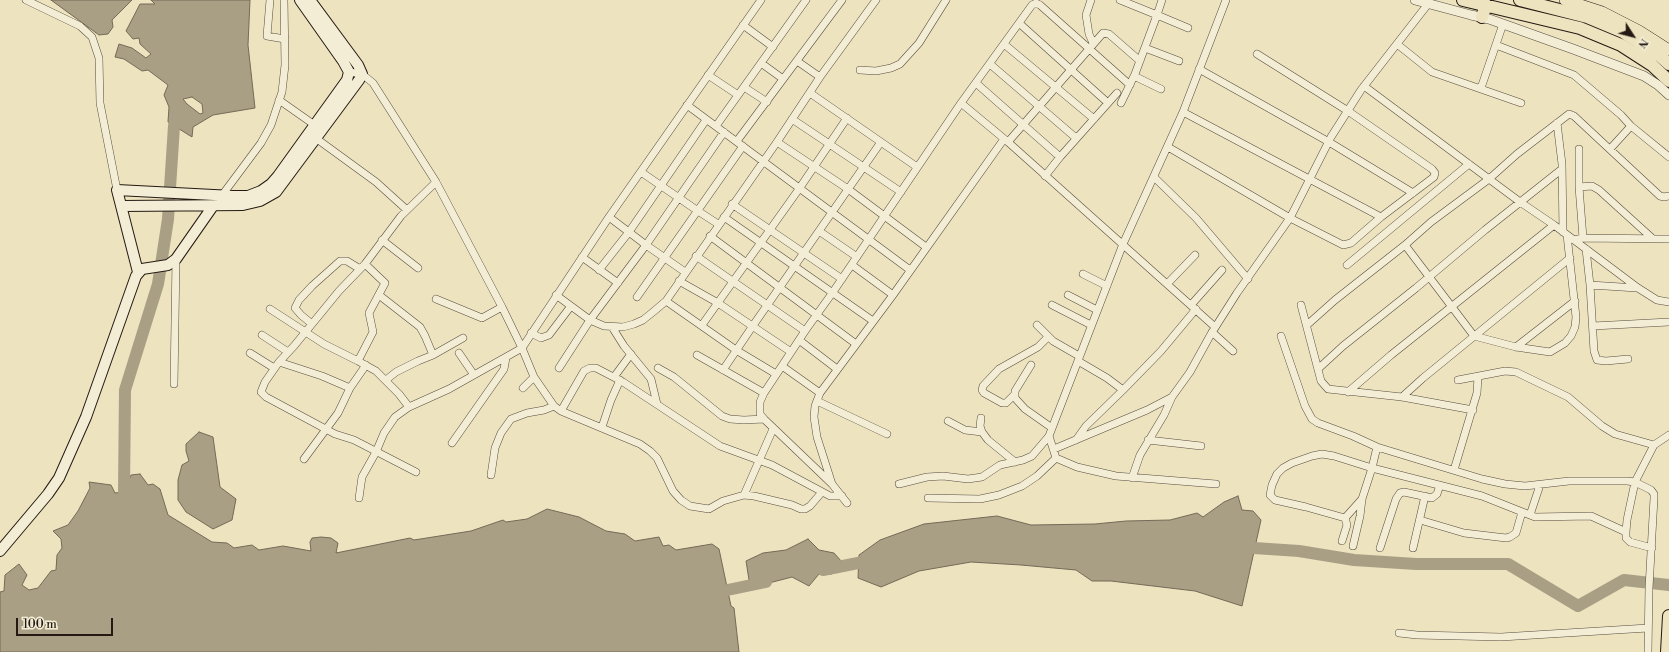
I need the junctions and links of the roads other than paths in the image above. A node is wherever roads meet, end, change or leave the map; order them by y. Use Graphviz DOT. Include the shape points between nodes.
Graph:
graph roads {
  1 [pos="26,0"];
  2 [pos="270,0"];
  3 [pos="284,0"];
  4 [pos="300,0"];
  5 [pos="310,0"];
  6 [pos="761,0"];
  7 [pos="806,0"];
  8 [pos="946,0"];
  9 [pos="1091,0"];
  10 [pos="1120,0"];
  11 [pos="1162,0"];
  12 [pos="1226,0"];
  13 [pos="1415,0"];
  14 [pos="1463,0"];
  15 [pos="1520,0"];
  16 [pos="1565,0"];
  17 [pos="838,1"];
  18 [pos="872,2"];
  19 [pos="1428,4"];
  20 [pos="1486,5"];
  21 [pos="1157,15"];
  22 [pos="1482,17"];
  23 [pos="1019,23"];
  24 [pos="1503,24"];
  25 [pos="743,25"];
  26 [pos="1188,28"];
  27 [pos="285,39"];
  28 [pos="1093,43"];
  29 [pos="1004,44"];
  30 [pos="1397,44"];
  31 [pos="1496,45"];
  32 [pos="773,46"];
  33 [pos="1145,48"];
  34 [pos="1088,49"];
  35 [pos="1669,50"];
  36 [pos="1257,54"];
  37 [pos="797,61"];
  38 [pos="1140,61"];
  39 [pos="1179,61"];
  40 [pos="761,63"];
  41 [pos="990,64"];
  42 [pos="1669,64"];
  43 [pos="1199,69"];
  44 [pos="860,70"];
  45 [pos="1071,70"];
  46 [pos="349,72"];
  47 [pos="362,74"];
  48 [pos="708,75"];
  49 [pos="1134,76"];
  50 [pos="820,77"];
  51 [pos="783,79"];
  52 [pos="1669,81"];
  53 [pos="976,83"];
  54 [pos="1130,85"];
  55 [pos="1364,86"];
  56 [pos="744,87"];
  57 [pos="1056,87"];
  58 [pos="1481,88"];
  59 [pos="1161,89"];
  60 [pos="810,93"];
  61 [pos="1117,93"];
  62 [pos="738,95"];
  63 [pos="1669,95"];
  64 [pos="279,100"];
  65 [pos="767,102"];
  66 [pos="961,103"];
  67 [pos="1108,103"];
  68 [pos="1121,103"];
  69 [pos="1521,103"];
  70 [pos="687,105"];
  71 [pos="1040,106"];
  72 [pos="1348,110"];
  73 [pos="1183,112"];
  74 [pos="847,118"];
  75 [pos="792,119"];
  76 [pos="1094,119"];
  77 [pos="706,120"];
  78 [pos="1557,123"];
  79 [pos="1023,125"];
  80 [pos="316,126"];
  81 [pos="716,126"];
  82 [pos="1631,126"];
  83 [pos="724,132"];
  84 [pos="1076,138"];
  85 [pos="317,139"];
  86 [pos="737,141"];
  87 [pos="1006,141"];
  88 [pos="777,142"];
  89 [pos="881,142"];
  90 [pos="1328,142"];
  91 [pos="830,144"];
  92 [pos="743,146"];
  93 [pos="1168,147"];
  94 [pos="1579,149"];
  95 [pos="1610,150"];
  96 [pos="1060,156"];
  97 [pos="1669,157"];
  98 [pos="762,162"];
  99 [pos="1469,164"];
  100 [pos="814,166"];
  101 [pos="864,167"];
  102 [pos="917,167"];
  103 [pos="1562,169"];
  104 [pos="641,172"];
  105 [pos="1045,176"];
  106 [pos="1154,177"];
  107 [pos="1310,179"];
  108 [pos="1489,179"];
  109 [pos="436,182"];
  110 [pos="661,185"];
  111 [pos="1579,187"];
  112 [pos="799,189"];
  113 [pos="848,189"];
  114 [pos="117,190"];
  115 [pos="901,192"];
  116 [pos="1413,193"];
  117 [pos="221,196"];
  118 [pos="678,198"];
  119 [pos="1668,198"];
  120 [pos="1520,202"];
  121 [pos="732,204"];
  122 [pos="122,206"];
  123 [pos="214,206"];
  124 [pos="407,210"];
  125 [pos="698,212"];
  126 [pos="833,212"];
  127 [pos="884,216"];
  128 [pos="609,217"];
  129 [pos="724,217"];
  130 [pos="1381,217"];
  131 [pos="1290,218"];
  132 [pos="718,224"];
  133 [pos="1554,225"];
  134 [pos="770,230"];
  135 [pos="820,231"];
  136 [pos="628,232"];
  137 [pos="1565,233"];
  138 [pos="710,236"];
  139 [pos="1583,238"];
  140 [pos="1652,238"];
  141 [pos="869,239"];
  142 [pos="1669,239"];
  143 [pos="382,240"];
  144 [pos="1574,240"];
  145 [pos="761,242"];
  146 [pos="1123,244"];
  147 [pos="646,245"];
  148 [pos="1405,245"];
  149 [pos="926,247"];
  150 [pos="1586,249"];
  151 [pos="804,252"];
  152 [pos="1195,255"];
  153 [pos="696,256"];
  154 [pos="582,257"];
  155 [pos="857,257"];
  156 [pos="664,258"];
  157 [pos="1570,258"];
  158 [pos="172,262"];
  159 [pos="746,263"];
  160 [pos="1346,264"];
  161 [pos="852,265"];
  162 [pos="363,266"];
  163 [pos="794,266"];
  164 [pos="418,268"];
  165 [pos="142,270"];
  166 [pos="599,270"];
  167 [pos="910,270"];
  168 [pos="1222,270"];
  169 [pos="685,272"];
  170 [pos="1083,274"];
  171 [pos="1430,277"];
  172 [pos="842,279"];
  173 [pos="1248,279"];
  174 [pos="680,281"];
  175 [pos="733,281"];
  176 [pos="618,284"];
  177 [pos="1167,284"];
  178 [pos="1107,286"];
  179 [pos="1590,286"];
  180 [pos="780,287"];
  181 [pos="1638,288"];
  182 [pos="833,292"];
  183 [pos="379,295"];
  184 [pos="556,295"];
  185 [pos="893,295"];
  186 [pos="1068,295"];
  187 [pos="637,297"];
  188 [pos="436,299"];
  189 [pos="666,300"];
  190 [pos="1575,301"];
  191 [pos="1669,302"];
  192 [pos="718,303"];
  193 [pos="767,305"];
  194 [pos="1052,305"];
  195 [pos="1301,305"];
  196 [pos="571,306"];
  197 [pos="502,307"];
  198 [pos="1193,307"];
  199 [pos="1452,307"];
  200 [pos="270,309"];
  201 [pos="1097,310"];
  202 [pos="816,316"];
  203 [pos="590,320"];
  204 [pos="873,321"];
  205 [pos="1669,322"];
  206 [pos="312,324"];
  207 [pos="702,325"];
  208 [pos="1037,325"];
  209 [pos="1091,325"];
  210 [pos="1307,325"];
  211 [pos="1593,326"];
  212 [pos="612,327"];
  213 [pos="752,327"];
  214 [pos="1214,330"];
  215 [pos="306,331"];
  216 [pos="806,331"];
  217 [pos="531,333"];
  218 [pos="262,335"];
  219 [pos="1281,336"];
  220 [pos="1474,336"];
  221 [pos="1048,337"];
  222 [pos="463,338"];
  223 [pos="799,340"];
  224 [pos="856,344"];
  225 [pos="1516,347"];
  226 [pos="522,348"];
  227 [pos="736,350"];
  228 [pos="1233,351"];
  229 [pos="288,352"];
  230 [pos="791,352"];
  231 [pos="250,353"];
  232 [pos="459,353"];
  233 [pos="631,354"];
  234 [pos="433,355"];
  235 [pos="697,355"];
  236 [pos="506,358"];
  237 [pos="1079,358"];
  238 [pos="1628,359"];
  239 [pos="358,361"];
  240 [pos="279,362"];
  241 [pos="366,365"];
  242 [pos="1032,365"];
  243 [pos="782,366"];
  244 [pos="274,368"];
  245 [pos="559,368"];
  246 [pos="658,368"];
  247 [pos="837,369"];
  248 [pos="1318,369"];
  249 [pos="723,370"];
  250 [pos="776,374"];
  251 [pos="474,375"];
  252 [pos="534,377"];
  253 [pos="1478,377"];
  254 [pos="617,379"];
  255 [pos="386,380"];
  256 [pos="1458,380"];
  257 [pos="174,384"];
  258 [pos="350,388"];
  259 [pos="523,388"];
  260 [pos="1123,390"];
  261 [pos="1348,392"];
  262 [pos="764,393"];
  263 [pos="820,393"];
  264 [pos="1014,395"];
  265 [pos="1172,397"];
  266 [pos="1402,397"];
  267 [pos="817,401"];
  268 [pos="657,404"];
  269 [pos="554,406"];
  270 [pos="409,407"];
  271 [pos="1473,410"];
  272 [pos="561,411"];
  273 [pos="981,418"];
  274 [pos="764,419"];
  275 [pos="948,421"];
  276 [pos="602,428"];
  277 [pos="327,429"];
  278 [pos="773,429"];
  279 [pos="982,432"];
  280 [pos="1050,432"];
  281 [pos="887,434"];
  282 [pos="1669,435"];
  283 [pos="1076,440"];
  284 [pos="1148,440"];
  285 [pos="452,443"];
  286 [pos="1654,445"];
  287 [pos="1201,446"];
  288 [pos="1377,447"];
  289 [pos="1054,449"];
  290 [pos="376,452"];
  291 [pos="1056,458"];
  292 [pos="304,459"];
  293 [pos="758,460"];
  294 [pos="1015,462"];
  295 [pos="1372,468"];
  296 [pos="1454,470"];
  297 [pos="416,472"];
  298 [pos="491,475"];
  299 [pos="1132,478"];
  300 [pos="1636,482"];
  301 [pos="832,484"];
  302 [pos="899,484"];
  303 [pos="1216,484"];
  304 [pos="1440,485"];
  305 [pos="1540,485"];
  306 [pos="822,492"];
  307 [pos="744,495"];
  308 [pos="842,496"];
  309 [pos="1425,496"];
  310 [pos="359,498"];
  311 [pos="928,498"];
  312 [pos="1362,499"];
  313 [pos="847,503"];
  314 [pos="1522,512"];
  315 [pos="1530,515"];
  316 [pos="1345,518"];
  317 [pos="1420,520"];
  318 [pos="1626,532"];
  319 [pos="1342,541"];
  320 [pos="1353,546"];
  321 [pos="1380,548"];
  322 [pos="1413,548"];
  323 [pos="1652,548"];
  324 [pos="0,551"];
  325 [pos="1669,616"];
  326 [pos="1648,628"];
  327 [pos="1399,633"];
  328 [pos="1667,651"];
  329 [pos="1648,652"];
  1 -- 114 [label="street" via="80,26 92,37 99,58 100,103"];
  2 -- 27 [label="street" via="267,36"];
  3 -- 27 [label="street"];
  4 -- 46 [label="main road"];
  5 -- 47 [label="main road"];
  6 -- 25 [label="street"];
  7 -- 32 [label="street"];
  8 -- 44 [label="street" via="919,43 900,64 876,71"];
  9 -- 28 [label="street" via="1086,16"];
  10 -- 21 [label="street"];
  11 -- 21 [label="street"];
  12 -- 43 [label="street"];
  13 -- 19 [label="street"];
  14 -- 20 [label="highway"];
  15 -- 42 [label="highway" via="1587,17 1616,29"];
  16 -- 35 [label="main road" via="1602,12 1639,30"];
  17 -- 37 [label="street"];
  18 -- 50 [label="street"];
  19 -- 22 [label="street"];
  19 -- 30 [label="street"];
  20 -- 22 [label="highway"];
  20 -- 52 [label="highway" via="1580,28 1621,45 1652,65"];
  21 -- 26 [label="street"];
  21 -- 33 [label="street"];
  22 -- 24 [label="street"];
  23 -- 29 [label="street"];
  23 -- 34 [label="street" via="1032,4 1036,3"];
  23 -- 45 [label="street"];
  24 -- 31 [label="street"];
  24 -- 63 [label="street" via="1644,76"];
  25 -- 32 [label="street"];
  25 -- 48 [label="street"];
  27 -- 64 [label="street" via="285,65"];
  28 -- 34 [label="street"];
  28 -- 38 [label="street" via="1103,33 1109,34"];
  29 -- 41 [label="street"];
  29 -- 57 [label="street"];
  30 -- 55 [label="street"];
  30 -- 58 [label="street" via="1432,72"];
  31 -- 58 [label="street"];
  31 -- 82 [label="street" via="1574,75"];
  32 -- 40 [label="street"];
  33 -- 38 [label="street"];
  33 -- 39 [label="street"];
  34 -- 45 [label="street"];
  34 -- 54 [label="street"];
  36 -- 72 [label="street"];
  37 -- 50 [label="street"];
  37 -- 51 [label="street"];
  38 -- 49 [label="street"];
  40 -- 51 [label="street"];
  40 -- 56 [label="street"];
  41 -- 53 [label="street"];
  41 -- 71 [label="street"];
  43 -- 73 [label="street"];
  43 -- 90 [label="street"];
  45 -- 57 [label="street"];
  45 -- 67 [label="street"];
  46 -- 47 [label="street"];
  46 -- 80 [label="main road" via="347,80"];
  47 -- 85 [label="main road"];
  47 -- 109 [label="street" via="373,83"];
  48 -- 62 [label="street"];
  48 -- 70 [label="street"];
  49 -- 54 [label="street"];
  49 -- 59 [label="street"];
  50 -- 60 [label="street"];
  51 -- 65 [label="street"];
  53 -- 66 [label="street"];
  53 -- 79 [label="street"];
  54 -- 68 [label="street"];
  55 -- 72 [label="street"];
  55 -- 99 [label="street"];
  56 -- 62 [label="street"];
  56 -- 65 [label="street"];
  57 -- 71 [label="street"];
  57 -- 76 [label="street"];
  58 -- 69 [label="street"];
  60 -- 74 [label="street"];
  60 -- 75 [label="street"];
  61 -- 67 [label="street"];
  62 -- 81 [label="street"];
  64 -- 80 [label="street"];
  64 -- 117 [label="street" via="271,125 261,144"];
  65 -- 86 [label="street"];
  66 -- 87 [label="street"];
  66 -- 102 [label="street"];
  67 -- 76 [label="street"];
  70 -- 77 [label="street"];
  70 -- 104 [label="street"];
  71 -- 79 [label="street"];
  71 -- 84 [label="street"];
  72 -- 90 [label="street"];
  72 -- 116 [label="street" via="1432,169 1434,177"];
  73 -- 93 [label="street"];
  73 -- 107 [label="street"];
  74 -- 89 [label="street"];
  74 -- 91 [label="street"];
  75 -- 88 [label="street"];
  75 -- 91 [label="street"];
  76 -- 84 [label="street"];
  77 -- 81 [label="street"];
  77 -- 110 [label="street"];
  78 -- 95 [label="street" via="1572,114"];
  78 -- 103 [label="street"];
  78 -- 108 [label="street"];
  79 -- 87 [label="street"];
  79 -- 96 [label="street"];
  80 -- 117 [label="main road" via="271,184 248,196"];
  81 -- 83 [label="street"];
  82 -- 95 [label="street"];
  82 -- 97 [label="street"];
  83 -- 86 [label="street"];
  83 -- 118 [label="street"];
  84 -- 96 [label="street"];
  85 -- 123 [label="main road" via="270,197 243,205"];
  85 -- 124 [label="street" via="376,182"];
  86 -- 92 [label="street"];
  87 -- 105 [label="street"];
  87 -- 149 [label="street"];
  88 -- 98 [label="street"];
  88 -- 100 [label="street"];
  89 -- 101 [label="street"];
  89 -- 102 [label="street"];
  90 -- 107 [label="street"];
  90 -- 116 [label="street"];
  91 -- 100 [label="street"];
  91 -- 101 [label="street"];
  92 -- 98 [label="street"];
  92 -- 125 [label="street"];
  93 -- 106 [label="street"];
  93 -- 131 [label="street"];
  94 -- 111 [label="street"];
  95 -- 119 [label="street" via="1660,196"];
  96 -- 105 [label="street"];
  98 -- 112 [label="street"];
  98 -- 121 [label="street"];
  99 -- 108 [label="street"];
  99 -- 160 [label="street"];
  100 -- 112 [label="street"];
  100 -- 113 [label="street"];
  101 -- 113 [label="street"];
  101 -- 115 [label="street"];
  102 -- 115 [label="street"];
  103 -- 120 [label="street"];
  103 -- 137 [label="street"];
  104 -- 110 [label="street"];
  104 -- 128 [label="street"];
  105 -- 146 [label="street"];
  106 -- 146 [label="street"];
  106 -- 173 [label="street" via="1196,218"];
  107 -- 130 [label="street"];
  107 -- 131 [label="street"];
  108 -- 120 [label="street"];
  108 -- 148 [label="street" via="1431,222"];
  109 -- 124 [label="street"];
  109 -- 197 [label="street"];
  110 -- 118 [label="street"];
  110 -- 136 [label="street"];
  111 -- 139 [label="street"];
  111 -- 140 [label="street" via="1592,186 1599,190"];
  112 -- 126 [label="street"];
  112 -- 134 [label="street"];
  113 -- 126 [label="street"];
  113 -- 127 [label="street"];
  114 -- 117 [label="main road"];
  114 -- 122 [label="main road"];
  115 -- 127 [label="street"];
  116 -- 130 [label="street"];
  117 -- 123 [label="street"];
  118 -- 125 [label="street"];
  118 -- 147 [label="street"];
  120 -- 133 [label="street"];
  120 -- 171 [label="street"];
  121 -- 129 [label="street"];
  121 -- 134 [label="street"];
  122 -- 123 [label="main road"];
  122 -- 165 [label="main road"];
  123 -- 158 [label="main road"];
  124 -- 143 [label="street"];
  125 -- 132 [label="street"];
  125 -- 156 [label="street"];
  126 -- 135 [label="street"];
  126 -- 141 [label="street"];
  127 -- 141 [label="street"];
  127 -- 149 [label="street"];
  128 -- 136 [label="street"];
  128 -- 154 [label="street"];
  129 -- 132 [label="street"];
  129 -- 145 [label="street"];
  130 -- 131 [label="street" via="1348,245 1343,245"];
  131 -- 173 [label="street"];
  132 -- 138 [label="street"];
  133 -- 137 [label="street"];
  133 -- 199 [label="street"];
  134 -- 145 [label="street"];
  134 -- 151 [label="street"];
  135 -- 151 [label="street"];
  135 -- 155 [label="street"];
  136 -- 147 [label="street"];
  136 -- 166 [label="street"];
  137 -- 144 [label="street"];
  137 -- 157 [label="street"];
  138 -- 153 [label="street"];
  138 -- 159 [label="street"];
  139 -- 140 [label="street"];
  139 -- 144 [label="street"];
  140 -- 142 [label="street"];
  141 -- 155 [label="street"];
  141 -- 167 [label="street"];
  143 -- 162 [label="street"];
  143 -- 164 [label="street"];
  144 -- 150 [label="street"];
  145 -- 159 [label="street"];
  145 -- 163 [label="street"];
  146 -- 177 [label="street"];
  146 -- 178 [label="street"];
  147 -- 156 [label="street"];
  147 -- 176 [label="street"];
  148 -- 171 [label="street"];
  148 -- 210 [label="street"];
  149 -- 167 [label="street"];
  150 -- 179 [label="street"];
  150 -- 181 [label="street"];
  151 -- 163 [label="street"];
  151 -- 172 [label="street"];
  152 -- 177 [label="street"];
  153 -- 169 [label="street"];
  153 -- 175 [label="street"];
  154 -- 166 [label="street"];
  154 -- 184 [label="street"];
  155 -- 161 [label="street"];
  156 -- 169 [label="street"];
  156 -- 187 [label="street"];
  157 -- 190 [label="street"];
  157 -- 220 [label="street"];
  158 -- 165 [label="main road"];
  158 -- 257 [label="street"];
  159 -- 175 [label="street"];
  159 -- 180 [label="street"];
  161 -- 172 [label="street"];
  161 -- 185 [label="street"];
  162 -- 183 [label="street" via="385,283"];
  162 -- 206 [label="street"];
  162 -- 206 [label="street" via="340,261 299,300 295,308"];
  163 -- 180 [label="street"];
  163 -- 182 [label="street"];
  165 -- 324 [label="main road" via="86,417 59,478 39,506"];
  166 -- 176 [label="street"];
  167 -- 185 [label="street"];
  168 -- 198 [label="street"];
  169 -- 174 [label="street"];
  170 -- 178 [label="street"];
  171 -- 199 [label="street"];
  171 -- 248 [label="street"];
  172 -- 182 [label="street"];
  173 -- 214 [label="street"];
  174 -- 189 [label="street"];
  174 -- 192 [label="street"];
  175 -- 192 [label="street"];
  175 -- 193 [label="street"];
  176 -- 203 [label="street"];
  177 -- 198 [label="street"];
  178 -- 201 [label="street"];
  179 -- 181 [label="street"];
  179 -- 211 [label="street"];
  180 -- 193 [label="street"];
  180 -- 202 [label="street"];
  181 -- 191 [label="street" via="1657,300"];
  182 -- 202 [label="street"];
  182 -- 204 [label="street"];
  183 -- 234 [label="street" via="420,327"];
  183 -- 239 [label="street" via="369,312 373,332"];
  184 -- 196 [label="street"];
  184 -- 217 [label="street"];
  185 -- 204 [label="street"];
  186 -- 201 [label="street"];
  188 -- 197 [label="street" via="478,317 484,317"];
  189 -- 207 [label="street"];
  189 -- 212 [label="street" via="643,320 623,327"];
  190 -- 225 [label="street"];
  190 -- 225 [label="street" via="1575,327 1565,343 1550,352"];
  192 -- 207 [label="street"];
  192 -- 213 [label="street"];
  193 -- 213 [label="street"];
  193 -- 216 [label="street"];
  194 -- 209 [label="street"];
  195 -- 210 [label="street"];
  196 -- 203 [label="street"];
  196 -- 217 [label="street" via="549,335 541,338"];
  197 -- 226 [label="street"];
  198 -- 214 [label="street"];
  198 -- 260 [label="street" via="1161,351"];
  199 -- 220 [label="street"];
  199 -- 261 [label="street"];
  200 -- 215 [label="street"];
  201 -- 209 [label="street"];
  202 -- 216 [label="street"];
  202 -- 224 [label="street"];
  203 -- 212 [label="street"];
  203 -- 245 [label="street"];
  204 -- 224 [label="street"];
  205 -- 211 [label="street"];
  206 -- 215 [label="street"];
  207 -- 227 [label="street"];
  208 -- 221 [label="street"];
  209 -- 237 [label="street"];
  210 -- 248 [label="street"];
  211 -- 238 [label="street" via="1597,360 1606,362"];
  212 -- 233 [label="street"];
  213 -- 227 [label="street"];
  213 -- 230 [label="street"];
  214 -- 228 [label="street"];
  214 -- 265 [label="street"];
  215 -- 229 [label="street"];
  215 -- 239 [label="street" via="324,344"];
  216 -- 223 [label="street"];
  217 -- 226 [label="street"];
  218 -- 229 [label="street"];
  219 -- 288 [label="street" via="1305,406 1312,419"];
  220 -- 225 [label="street"];
  220 -- 266 [label="street"];
  221 -- 237 [label="street"];
  221 -- 264 [label="street" via="1038,347 999,369 982,390 1002,403 1006,403"];
  222 -- 234 [label="street"];
  223 -- 230 [label="street"];
  223 -- 247 [label="street"];
  224 -- 247 [label="street"];
  226 -- 236 [label="street"];
  226 -- 252 [label="street"];
  227 -- 249 [label="street"];
  227 -- 250 [label="street"];
  229 -- 240 [label="street"];
  230 -- 243 [label="street"];
  231 -- 244 [label="street"];
  232 -- 251 [label="street"];
  233 -- 254 [label="street"];
  233 -- 268 [label="street" via="651,379"];
  234 -- 255 [label="street" via="402,368"];
  235 -- 249 [label="street"];
  236 -- 251 [label="street"];
  236 -- 285 [label="street" via="504,369"];
  237 -- 260 [label="street"];
  237 -- 280 [label="street"];
  239 -- 241 [label="street"];
  240 -- 244 [label="street"];
  240 -- 258 [label="street"];
  241 -- 255 [label="street"];
  241 -- 258 [label="street"];
  242 -- 264 [label="street"];
  243 -- 250 [label="street"];
  243 -- 263 [label="street"];
  244 -- 277 [label="street" via="262,388 263,395"];
  246 -- 274 [label="street" via="674,377 722,416 730,419"];
  247 -- 263 [label="street"];
  248 -- 261 [label="street" via="1324,387"];
  249 -- 262 [label="street"];
  250 -- 262 [label="street"];
  251 -- 270 [label="street"];
  252 -- 259 [label="street"];
  252 -- 269 [label="street"];
  253 -- 256 [label="street"];
  253 -- 271 [label="street"];
  253 -- 286 [label="street" via="1505,371 1516,372 1568,397 1608,431"];
  254 -- 268 [label="street"];
  254 -- 272 [label="street" via="596,368 590,368 584,372"];
  254 -- 276 [label="street"];
  255 -- 270 [label="street"];
  258 -- 277 [label="street"];
  260 -- 283 [label="street" via="1086,426"];
  261 -- 266 [label="street"];
  262 -- 274 [label="street" via="759,407"];
  263 -- 267 [label="street"];
  264 -- 280 [label="street"];
  265 -- 283 [label="street"];
  265 -- 284 [label="street"];
  266 -- 271 [label="street"];
  267 -- 281 [label="street"];
  267 -- 301 [label="street" via="814,417 817,437"];
  268 -- 293 [label="street" via="720,446"];
  269 -- 272 [label="street"];
  269 -- 298 [label="street" via="510,419 495,448"];
  270 -- 290 [label="street" via="390,423"];
  271 -- 296 [label="street"];
  272 -- 276 [label="street"];
  273 -- 279 [label="street"];
  274 -- 278 [label="street"];
  275 -- 279 [label="street" via="965,430"];
  276 -- 307 [label="street" via="650,451 657,458 673,491 690,506 709,509 723,501"];
  277 -- 290 [label="street"];
  277 -- 292 [label="street"];
  278 -- 293 [label="street"];
  278 -- 301 [label="street"];
  279 -- 294 [label="street" via="994,446"];
  280 -- 289 [label="street"];
  280 -- 294 [label="street" via="1032,456"];
  282 -- 286 [label="street"];
  283 -- 289 [label="street"];
  284 -- 287 [label="street"];
  284 -- 299 [label="street"];
  286 -- 300 [label="street"];
  288 -- 295 [label="street"];
  288 -- 296 [label="street"];
  289 -- 291 [label="street"];
  290 -- 297 [label="street"];
  290 -- 310 [label="street" via="362,477"];
  291 -- 299 [label="street" via="1078,467"];
  291 -- 311 [label="street" via="1022,486 999,495 980,499"];
  293 -- 306 [label="street"];
  293 -- 307 [label="street"];
  294 -- 302 [label="street" via="1000,465 990,474 975,479 927,477"];
  295 -- 304 [label="street"];
  295 -- 312 [label="street"];
  295 -- 316 [label="street" via="1322,454 1292,463 1277,474 1270,494 1275,500"];
  296 -- 305 [label="street" via="1505,484"];
  299 -- 303 [label="street"];
  300 -- 305 [label="street" via="1568,481"];
  300 -- 318 [label="street"];
  300 -- 323 [label="street" via="1654,494"];
  301 -- 308 [label="street"];
  304 -- 309 [label="street" via="1435,497"];
  304 -- 314 [label="street" via="1482,496"];
  305 -- 315 [label="street"];
  306 -- 307 [label="street" via="810,506 800,509 774,500"];
  306 -- 308 [label="street" via="830,496"];
  308 -- 313 [label="street"];
  309 -- 317 [label="street"];
  309 -- 321 [label="street" via="1404,492 1398,495"];
  312 -- 316 [label="street"];
  312 -- 320 [label="street"];
  314 -- 315 [label="street"];
  314 -- 317 [label="street" via="1516,533 1506,538 1464,533"];
  315 -- 318 [label="street" via="1592,516"];
  316 -- 319 [label="street" via="1347,525"];
  317 -- 322 [label="street"];
  318 -- 323 [label="street" via="1626,538 1630,542"];
  323 -- 326 [label="street"];
  325 -- 328 [label="highway"];
  326 -- 327 [label="street" via="1501,637"];
  326 -- 329 [label="street"];
}
